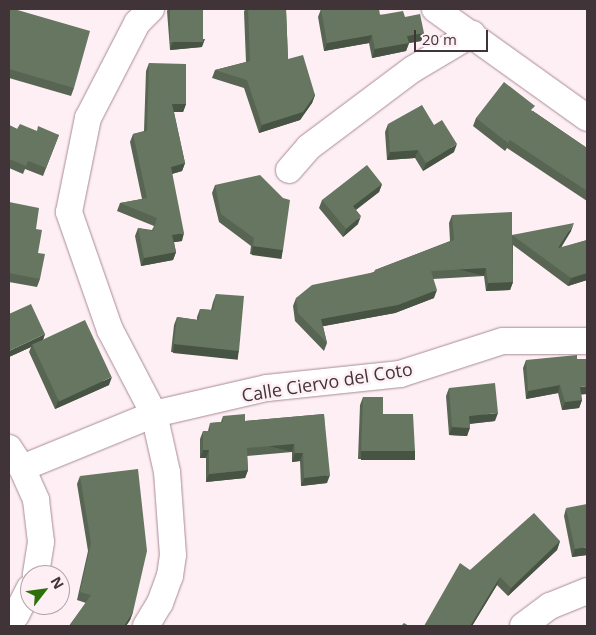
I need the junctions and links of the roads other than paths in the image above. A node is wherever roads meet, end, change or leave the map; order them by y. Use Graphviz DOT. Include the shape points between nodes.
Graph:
graph roads {
  1 [pos="151,9"];
  2 [pos="434,9"];
  3 [pos="472,34"];
  4 [pos="587,118"];
  5 [pos="289,170"];
  6 [pos="587,341"];
  7 [pos="154,414"];
  8 [pos="15,458"];
  9 [pos="38,565"];
  10 [pos="587,591"];
  11 [pos="20,607"];
  12 [pos="9,623"];
  13 [pos="146,626"];
  14 [pos="523,626"];
  1 -- 7 [label="street" via="138,23 88,118 69,212 110,330"];
  2 -- 3 [label="street"];
  3 -- 4 [label="street"];
  3 -- 5 [label="street" via="413,69 309,147"];
  6 -- 7 [label="street, Calle Ciervo del Coto" via="503,341 400,374 267,388"];
  7 -- 8 [label="street, Calle Ciervo del Coto"];
  7 -- 13 [label="street" via="167,472 174,555 160,603"];
  8 -- 9 [label="street" via="36,500 41,542"];
  10 -- 14 [label="street" via="550,606"];
  11 -- 12 [label="street"];
}
